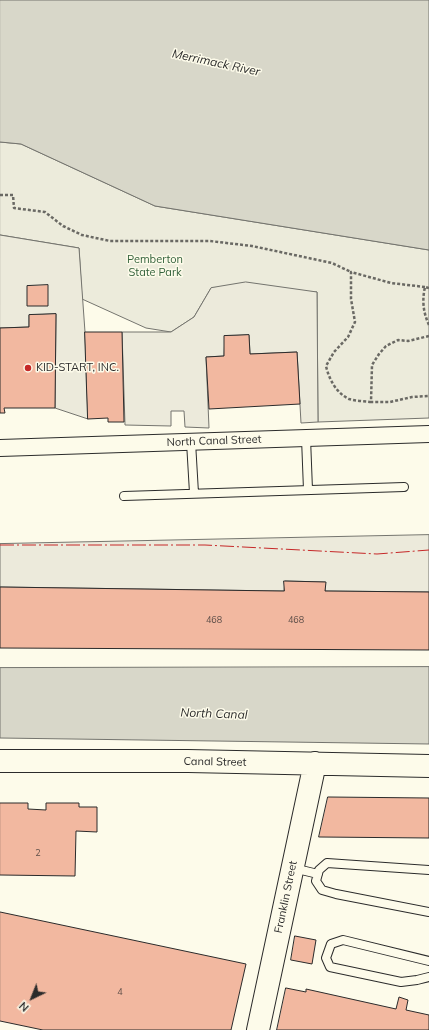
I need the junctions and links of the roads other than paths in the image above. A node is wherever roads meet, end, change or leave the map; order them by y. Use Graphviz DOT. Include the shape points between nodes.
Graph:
graph roads {
  1 [pos="429,434"];
  2 [pos="306,438"];
  3 [pos="192,442"];
  4 [pos="0,448"];
  5 [pos="404,487"];
  6 [pos="308,490"];
  7 [pos="194,493"];
  8 [pos="124,496"];
  9 [pos="0,761"];
  10 [pos="315,764"];
  11 [pos="429,766"];
  12 [pos="292,868"];
  13 [pos="429,870"];
  14 [pos="318,874"];
  15 [pos="429,912"];
  16 [pos="429,961"];
  17 [pos="429,977"];
  18 [pos="258,1030"];
  1 -- 2 [label="street, North Canal Street"];
  2 -- 3 [label="street, North Canal Street"];
  2 -- 6 [label="lane"];
  3 -- 4 [label="street, North Canal Street"];
  3 -- 7 [label="lane"];
  5 -- 6 [label="lane"];
  6 -- 7 [label="lane"];
  7 -- 8 [label="lane"];
  9 -- 10 [label="main road, Canal Street"];
  10 -- 11 [label="main road, Canal Street"];
  10 -- 12 [label="main road, Franklin Street"];
  12 -- 14 [label="lane"];
  12 -- 18 [label="main road, Franklin Street"];
  13 -- 14 [label="lane" via="327,864"];
  14 -- 15 [label="lane" via="316,881 322,890"];
  16 -- 17 [label="lane" via="343,940 331,944 326,958 330,967 401,982"];
}
